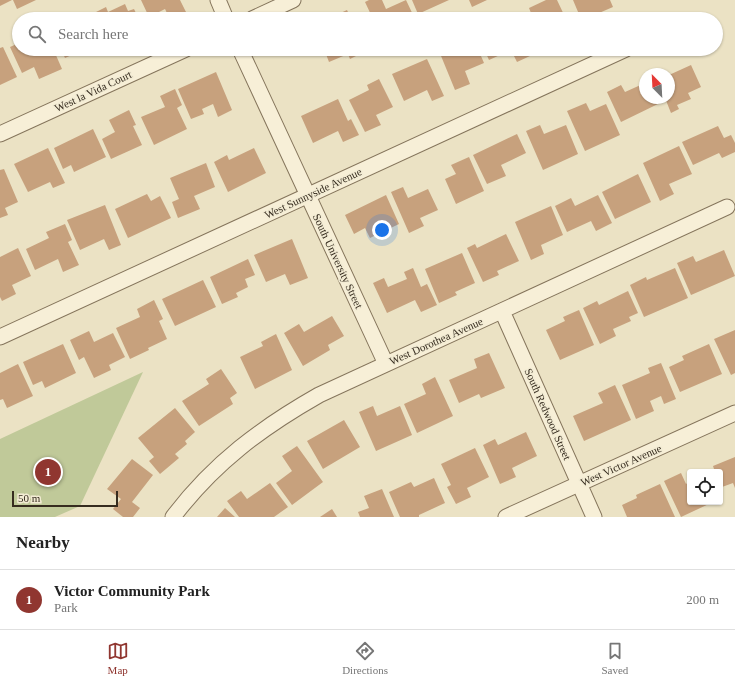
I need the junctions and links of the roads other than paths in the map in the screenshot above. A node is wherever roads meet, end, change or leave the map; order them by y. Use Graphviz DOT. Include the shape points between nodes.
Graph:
graph roads {
  1 [pos="218,0"];
  2 [pos="293,0"];
  3 [pos="223,12"];
  4 [pos="267,12"];
  5 [pos="171,56"];
  6 [pos="243,56"];
  7 [pos="611,56"];
  8 [pos="0,134"];
  9 [pos="308,195"];
  10 [pos="727,207"];
  11 [pos="502,311"];
  12 [pos="0,337"];
  13 [pos="386,364"];
  14 [pos="735,413"];
  15 [pos="579,483"];
  16 [pos="173,517"];
  17 [pos="506,517"];
  18 [pos="594,517"];
  1 -- 3 [label="street"];
  2 -- 4 [label="street"];
  5 -- 8 [label="street, West la Vida Court"];
  6 -- 9 [label="street, South University Street"];
  7 -- 9 [label="street, West Sunnyside Avenue"];
  9 -- 12 [label="street, West Sunnyside Avenue"];
  9 -- 13 [label="street, South University Street"];
  10 -- 11 [label="street, West Dorothea Avenue"];
  11 -- 13 [label="street, West Dorothea Avenue"];
  11 -- 15 [label="street, South Redwood Street"];
  13 -- 16 [label="street, West Dorothea Avenue" via="319,395 254,435 224,460 190,495"];
  14 -- 15 [label="street, West Victor Avenue"];
  15 -- 17 [label="street, West Victor Avenue"];
  15 -- 18 [label="street, South Redwood Street"];
}
